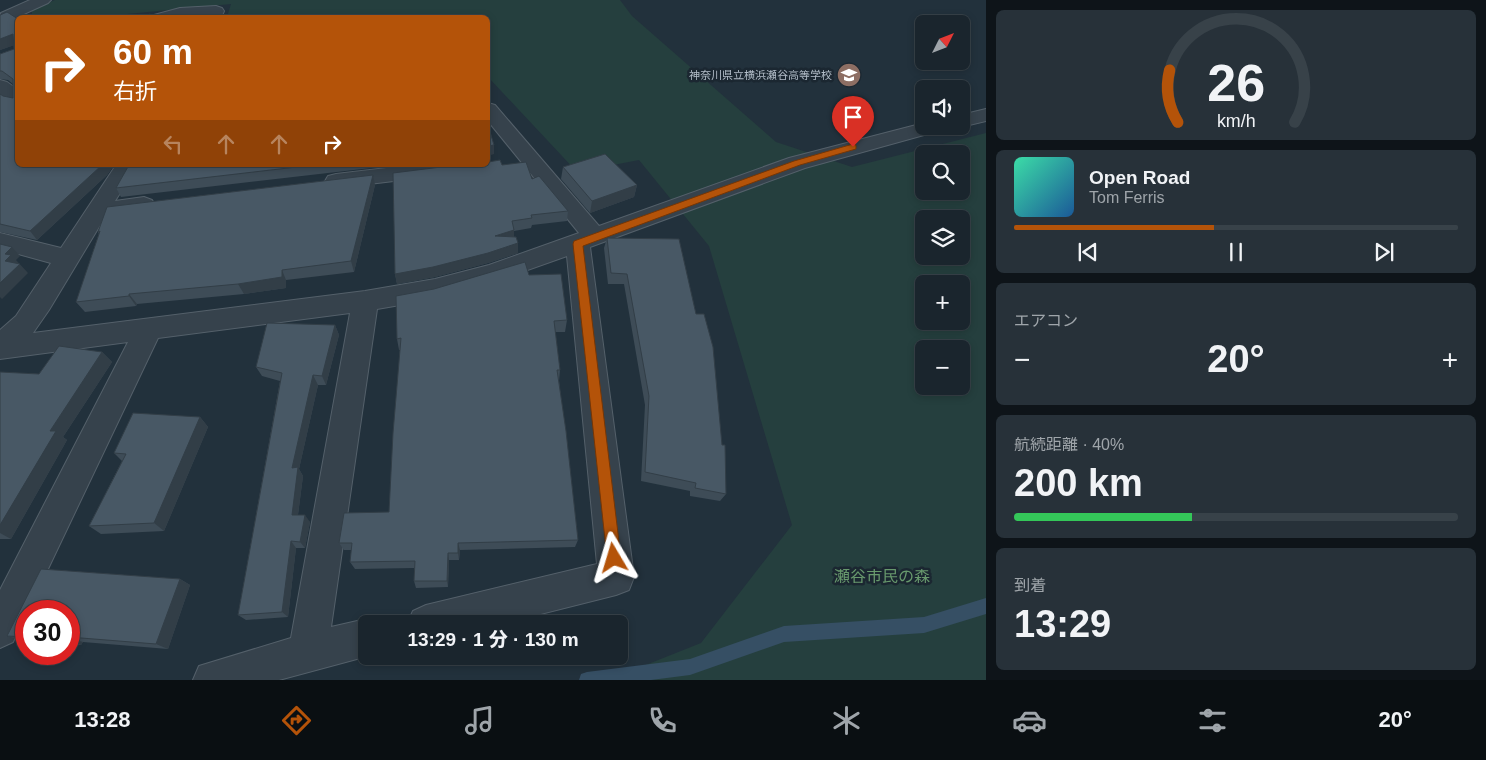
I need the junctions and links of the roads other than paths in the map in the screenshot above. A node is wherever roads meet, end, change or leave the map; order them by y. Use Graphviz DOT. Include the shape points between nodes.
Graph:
graph roads {
  1 [pos="43,0"];
  2 [pos="172,15"];
  3 [pos="214,15"];
  4 [pos="8,16"];
  5 [pos="0,86"];
  6 [pos="15,98"];
  7 [pos="490,112"];
  8 [pos="986,115"];
  9 [pos="970,118"];
  10 [pos="915,131"];
  11 [pos="126,167"];
  12 [pos="452,167"];
  13 [pos="312,184"];
  14 [pos="166,202"];
  15 [pos="98,210"];
  16 [pos="586,240"];
  17 [pos="0,241"];
  18 [pos="67,258"];
  19 [pos="365,300"];
  20 [pos="148,330"];
  21 [pos="0,347"];
  22 [pos="463,615"];
  23 [pos="0,629"];
  24 [pos="358,640"];
  25 [pos="308,652"];
  26 [pos="213,680"];
  1 -- 4 [label="street"];
  2 -- 3 [label="street" via="216,11"];
  5 -- 6 [label="street"];
  7 -- 16 [label="street" via="517,159"];
  8 -- 9 [label="street"];
  10 -- 16 [label="street" via="797,163"];
  11 -- 15 [label="street"];
  12 -- 13 [label="street"];
  14 -- 15 [label="street"];
  15 -- 18 [label="street"];
  16 -- 19 [label="street" via="494,273 435,289"];
  16 -- 22 [label="street" via="616,578"];
  17 -- 18 [label="street"];
  18 -- 21 [label="street" via="26,323"];
  19 -- 20 [label="street"];
  19 -- 25 [label="street"];
  20 -- 21 [label="street"];
  20 -- 23 [label="street"];
  24 -- 25 [label="street"];
  25 -- 26 [label="street"];
}
